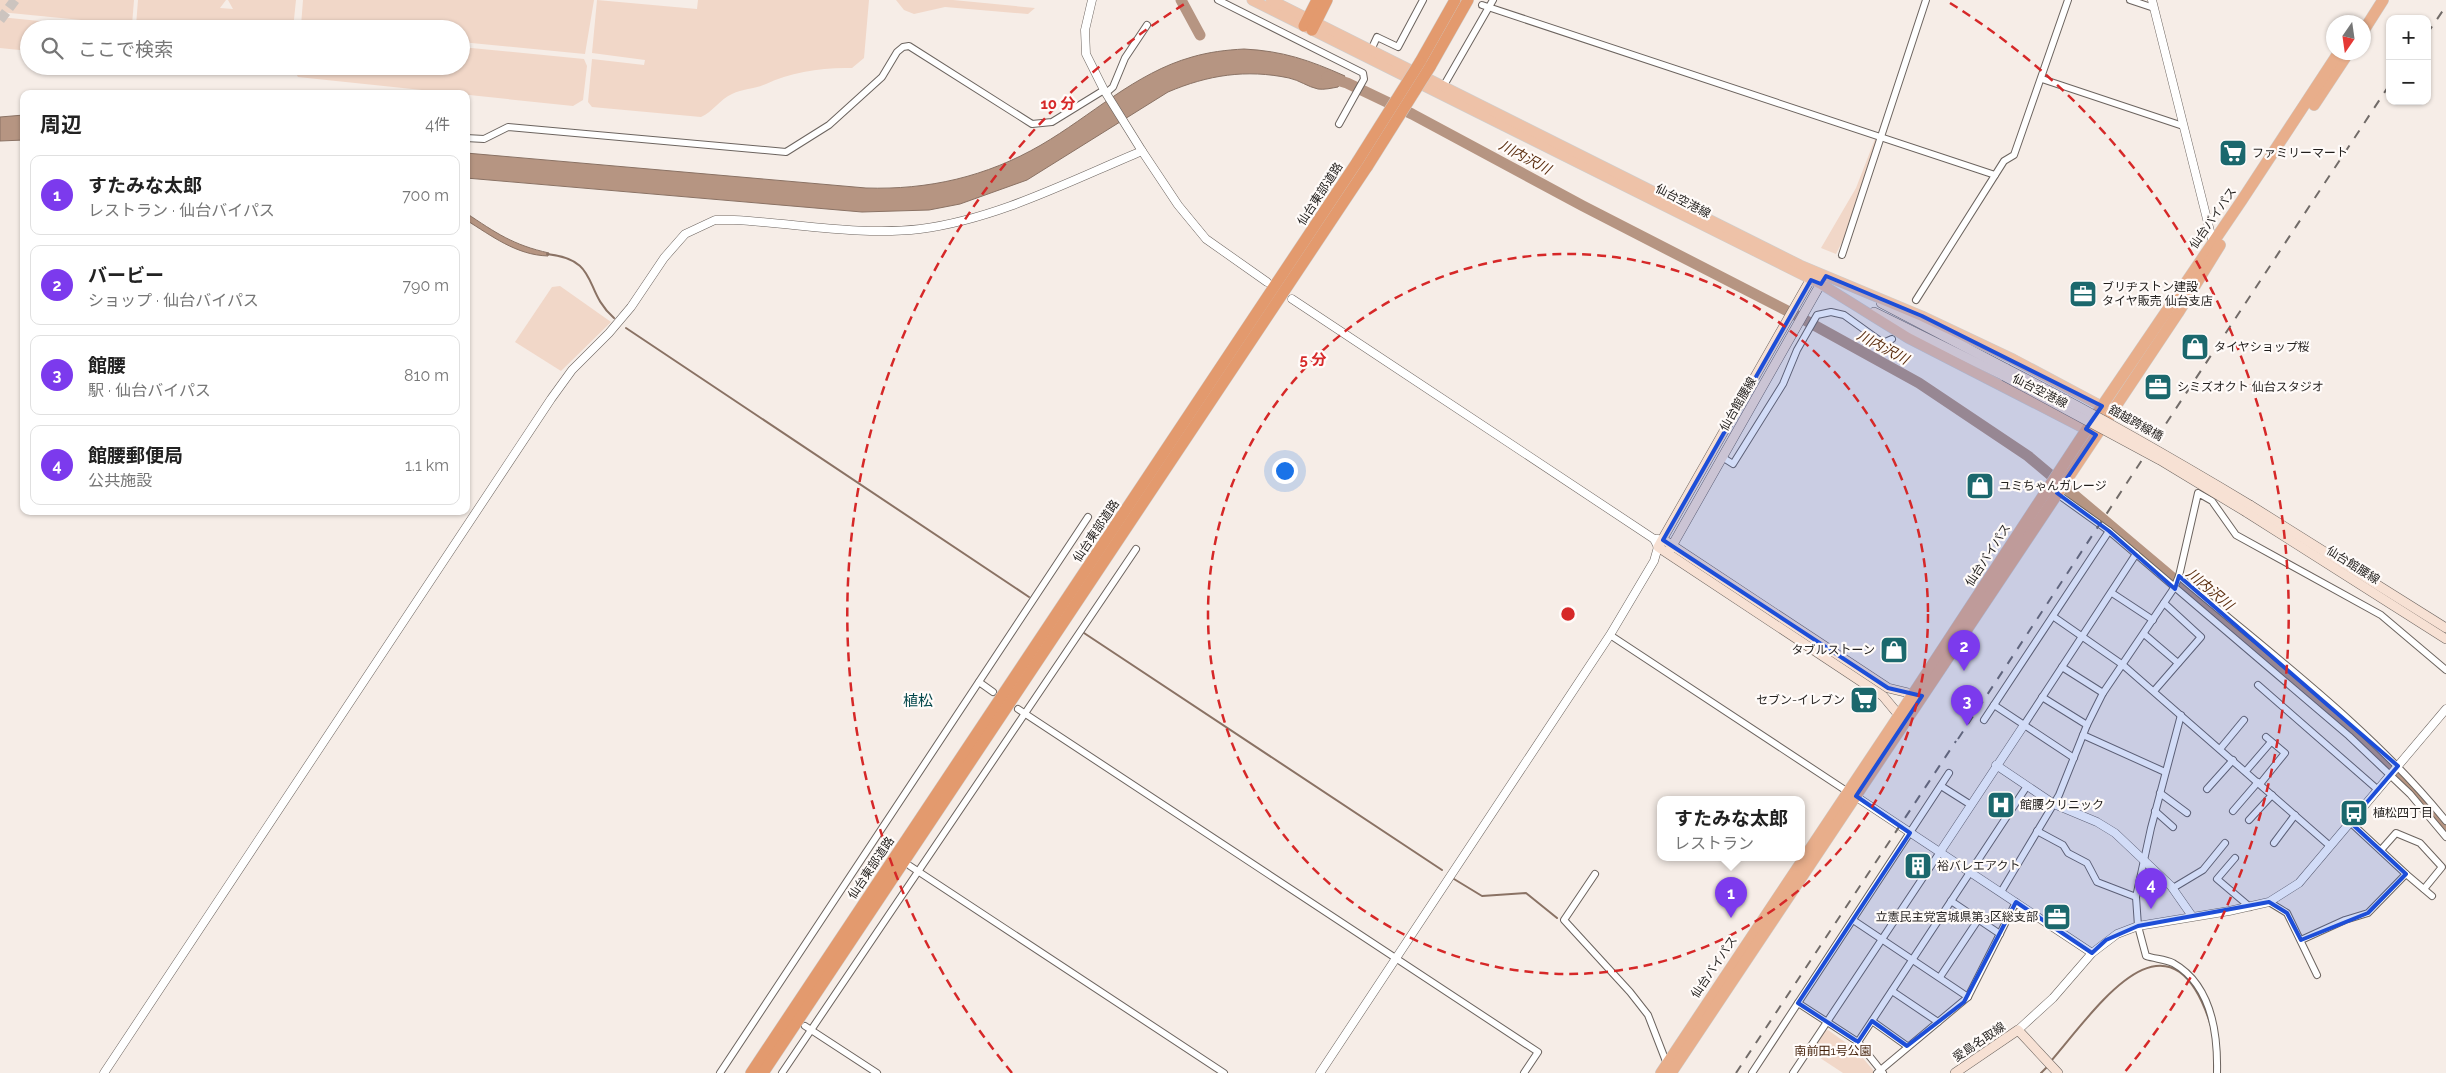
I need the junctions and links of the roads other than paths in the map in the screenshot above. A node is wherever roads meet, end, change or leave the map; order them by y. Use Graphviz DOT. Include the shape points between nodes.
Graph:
graph roads {
  1 [pos="1092,0"];
  2 [pos="1218,0"];
  3 [pos="1252,0"];
  4 [pos="1271,0"];
  5 [pos="1317,0"];
  6 [pos="1327,0"];
  7 [pos="1423,0"];
  8 [pos="1448,0"];
  9 [pos="1456,0"];
  10 [pos="1468,0"];
  11 [pos="1493,0"];
  12 [pos="1926,0"];
  13 [pos="2068,0"];
  14 [pos="2130,0"];
  15 [pos="2374,0"];
  16 [pos="2383,0"];
  17 [pos="2153,4"];
  18 [pos="1482,5"];
  19 [pos="1490,7"];
  20 [pos="2364,15"];
  21 [pos="2371,19"];
  22 [pos="1310,24"];
  23 [pos="1147,25"];
  24 [pos="1371,50"];
  25 [pos="2334,60"];
  26 [pos="2343,60"];
  27 [pos="1422,63"];
  28 [pos="2042,79"];
  29 [pos="1443,87"];
  30 [pos="1106,92"];
  31 [pos="1339,124"];
  32 [pos="2183,126"];
  33 [pos="1881,137"];
  34 [pos="470,138"];
  35 [pos="1142,151"];
  36 [pos="1362,165"];
  37 [pos="1995,175"];
  38 [pos="2213,243"];
  39 [pos="1842,255"];
  40 [pos="1818,278"];
  41 [pos="1267,282"];
  42 [pos="1846,283"];
  43 [pos="1840,296"];
  44 [pos="1292,299"];
  45 [pos="1916,300"];
  46 [pos="1892,339"];
  47 [pos="2005,372"];
  48 [pos="2107,408"];
  49 [pos="2091,432"];
  50 [pos="1722,456"];
  51 [pos="2058,484"];
  52 [pos="2248,509"];
  53 [pos="1088,518"];
  54 [pos="2109,531"];
  55 [pos="1658,542"];
  56 [pos="1136,549"];
  57 [pos="1670,549"];
  58 [pos="2136,554"];
  59 [pos="1654,560"];
  60 [pos="2179,577"];
  61 [pos="2175,586"];
  62 [pos="2112,593"];
  63 [pos="2164,603"];
  64 [pos="2054,617"];
  65 [pos="2153,620"];
  66 [pos="2446,628"];
  67 [pos="2144,634"];
  68 [pos="1610,635"];
  69 [pos="2081,636"];
  70 [pos="2446,638"];
  71 [pos="2178,662"];
  72 [pos="2123,665"];
  73 [pos="2062,667"];
  74 [pos="2446,670"];
  75 [pos="979,682"];
  76 [pos="2258,685"];
  77 [pos="2154,691"];
  78 [pos="993,692"];
  79 [pos="2103,693"];
  80 [pos="1917,696"];
  81 [pos="2042,697"];
  82 [pos="1994,705"];
  83 [pos="1018,709"];
  84 [pos="2446,709"];
  85 [pos="1024,713"];
  86 [pos="2181,715"];
  87 [pos="1902,719"];
  88 [pos="1984,720"];
  89 [pos="2244,720"];
  90 [pos="2024,725"];
  91 [pos="2087,725"];
  92 [pos="2083,735"];
  93 [pos="2220,749"];
  94 [pos="2074,758"];
  95 [pos="2233,760"];
  96 [pos="1996,765"];
  97 [pos="2394,770"];
  98 [pos="2246,771"];
  99 [pos="2165,772"];
  100 [pos="1949,773"];
  101 [pos="2259,783"];
  102 [pos="1941,786"];
  103 [pos="2027,786"];
  104 [pos="2377,789"];
  105 [pos="2207,790"];
  106 [pos="2160,793"];
  107 [pos="1852,794"];
  108 [pos="2272,795"];
  109 [pos="2054,804"];
  110 [pos="1970,805"];
  111 [pos="2155,811"];
  112 [pos="2233,811"];
  113 [pos="2187,813"];
  114 [pos="2295,816"];
  115 [pos="2249,820"];
  116 [pos="2446,821"];
  117 [pos="2350,822"];
  118 [pos="2173,827"];
  119 [pos="2037,831"];
  120 [pos="1910,832"];
  121 [pos="2446,837"];
  122 [pos="2225,843"];
  123 [pos="2274,843"];
  124 [pos="2330,846"];
  125 [pos="2380,850"];
  126 [pos="1940,852"];
  127 [pos="2235,858"];
  128 [pos="2144,859"];
  129 [pos="910,866"];
  130 [pos="917,870"];
  131 [pos="1970,872"];
  132 [pos="1595,874"];
  133 [pos="2406,874"];
  134 [pos="2173,888"];
  135 [pos="2424,889"];
  136 [pos="2001,892"];
  137 [pos="2432,896"];
  138 [pos="2136,897"];
  139 [pos="1951,901"];
  140 [pos="2016,902"];
  141 [pos="2269,902"];
  142 [pos="2250,907"];
  143 [pos="2192,916"];
  144 [pos="1853,920"];
  145 [pos="1978,920"];
  146 [pos="2138,926"];
  147 [pos="2000,934"];
  148 [pos="1882,940"];
  149 [pos="2301,940"];
  150 [pos="2092,953"];
  151 [pos="1396,958"];
  152 [pos="1912,959"];
  153 [pos="2317,975"];
  154 [pos="1940,977"];
  155 [pos="1892,991"];
  156 [pos="1968,997"];
  157 [pos="1798,1002"];
  158 [pos="1872,1020"];
  159 [pos="1827,1022"];
  160 [pos="1938,1022"];
  161 [pos="808,1028"];
  162 [pos="2018,1030"];
  163 [pos="1858,1042"];
  164 [pos="1907,1046"];
  165 [pos="2052,1067"];
  166 [pos="1669,1071"];
  167 [pos="1880,1072"];
  168 [pos="104,1073"];
  169 [pos="720,1073"];
  170 [pos="751,1073"];
  171 [pos="763,1073"];
  172 [pos="782,1073"];
  173 [pos="877,1073"];
  174 [pos="1224,1073"];
  175 [pos="1320,1073"];
  176 [pos="1524,1073"];
  177 [pos="1752,1073"];
  178 [pos="1793,1073"];
  179 [pos="1955,1073"];
  180 [pos="2217,1073"];
  1 -- 30 [label="street" via="1084,41 1091,65"];
  2 -- 31 [label="street" via="1362,72 1364,79"];
  3 -- 22 [label="main road, 仙台空港線"];
  4 -- 22 [label="main road, 仙台空港線"];
  5 -- 22 [label="highway"];
  6 -- 22 [label="highway"];
  7 -- 24 [label="street" via="1398,47 1377,37"];
  8 -- 27 [label="highway"];
  9 -- 27 [label="highway, 仙台東部道路"];
  10 -- 27 [label="highway, 仙台東部道路"];
  11 -- 19 [label="street"];
  12 -- 33 [label="street"];
  13 -- 28 [label="street"];
  14 -- 17 [label="street"];
  15 -- 20 [label="highway"];
  16 -- 21 [label="highway"];
  17 -- 32 [label="street"];
  18 -- 19 [label="street"];
  19 -- 29 [label="street"];
  19 -- 33 [label="street"];
  22 -- 24 [label="main road, 仙台空港線"];
  22 -- 40 [label="main road, 仙台空港線"];
  23 -- 30 [label="street" via="1126,58 1113,87"];
  24 -- 29 [label="main road, 仙台空港線"];
  25 -- 38 [label="highway, 仙台バイパス"];
  26 -- 48 [label="highway, 仙台バイパス"];
  27 -- 36 [label="highway, 仙台東部道路, bridge"];
  27 -- 36 [label="highway, 仙台東部道路, bridge" via="1396,102"];
  28 -- 32 [label="street"];
  28 -- 37 [label="street" via="2014,155 2004,161"];
  29 -- 40 [label="main road, 仙台空港線"];
  30 -- 34 [label="street" via="1052,122 1032,124 909,46 897,52 882,77 847,109 822,130 786,152 508,127 484,140"];
  30 -- 35 [label="street"];
  32 -- 38 [label="street"];
  33 -- 37 [label="street"];
  33 -- 39 [label="street"];
  35 -- 41 [label="street" via="1178,205 1206,239"];
  35 -- 168 [label="street" via="997,210 920,229 879,230 734,220 706,223 685,234 664,258 631,307 572,370 551,399"];
  36 -- 170 [label="highway, 仙台東部道路"];
  36 -- 171 [label="highway, 仙台東部道路"];
  37 -- 45 [label="street"];
  38 -- 48 [label="highway, 仙台バイパス"];
  40 -- 42 [label="main road, 仙台空港線"];
  40 -- 43 [label="main road, 仙台空港線"];
  40 -- 50 [label="main road, 仙台館腰線" via="1805,312"];
  40 -- 55 [label="main road, 仙台館腰線" via="1796,306"];
  42 -- 47 [label="main road"];
  42 -- 48 [label="main road, 仙台空港線" via="2013,359"];
  43 -- 47 [label="main road"];
  43 -- 49 [label="main road, 仙台空港線" via="1908,338"];
  44 -- 55 [label="street"];
  46 -- 50 [label="street" via="1883,343 1837,312 1824,312 1815,317 1783,384 1733,464"];
  47 -- 52 [label="main road, 舘越跨線橋, bridge" via="2108,421"];
  48 -- 49 [label="highway, 仙台バイパス"];
  49 -- 51 [label="highway, 仙台バイパス"];
  50 -- 57 [label="main road, 仙台館腰線"];
  51 -- 54 [label="street"];
  51 -- 80 [label="highway, 仙台バイパス"];
  52 -- 66 [label="main road, 仙台館腰線"];
  52 -- 70 [label="main road, 仙台館腰線"];
  53 -- 75 [label="street"];
  54 -- 58 [label="street"];
  54 -- 64 [label="street"];
  55 -- 57 [label="main road"];
  55 -- 59 [label="street"];
  56 -- 85 [label="street"];
  57 -- 59 [label="street"];
  57 -- 80 [label="main road" via="1888,688"];
  57 -- 87 [label="main road" via="1883,696"];
  58 -- 61 [label="street"];
  58 -- 62 [label="street"];
  59 -- 68 [label="street"];
  60 -- 61 [label="street"];
  60 -- 74 [label="street" via="2198,493 2212,501 2236,535 2381,615"];
  60 -- 97 [label="street" via="2349,720"];
  61 -- 63 [label="street"];
  61 -- 97 [label="street"];
  62 -- 65 [label="street"];
  62 -- 69 [label="street"];
  63 -- 65 [label="street"];
  63 -- 71 [label="street" via="2201,637"];
  64 -- 69 [label="street"];
  64 -- 82 [label="street"];
  65 -- 67 [label="street"];
  67 -- 71 [label="street"];
  67 -- 72 [label="street"];
  68 -- 107 [label="street"];
  68 -- 151 [label="street"];
  69 -- 72 [label="street"];
  69 -- 73 [label="street"];
  71 -- 77 [label="street"];
  72 -- 77 [label="street"];
  72 -- 79 [label="street"];
  73 -- 79 [label="street"];
  73 -- 81 [label="street"];
  75 -- 78 [label="street"];
  75 -- 169 [label="street"];
  76 -- 104 [label="street"];
  77 -- 86 [label="street"];
  79 -- 91 [label="street"];
  80 -- 87 [label="highway, 仙台バイパス"];
  81 -- 90 [label="street"];
  81 -- 91 [label="street"];
  82 -- 88 [label="street"];
  82 -- 90 [label="street"];
  83 -- 85 [label="street"];
  84 -- 97 [label="street"];
  85 -- 130 [label="street"];
  85 -- 151 [label="street"];
  86 -- 93 [label="street"];
  86 -- 99 [label="street"];
  87 -- 107 [label="highway, 仙台バイパス"];
  89 -- 93 [label="street"];
  90 -- 94 [label="street"];
  90 -- 96 [label="street"];
  91 -- 92 [label="street"];
  92 -- 94 [label="street"];
  92 -- 99 [label="street"];
  93 -- 95 [label="street"];
  94 -- 109 [label="street"];
  95 -- 98 [label="street"];
  95 -- 105 [label="street"];
  96 -- 103 [label="street"];
  96 -- 110 [label="street"];
  97 -- 104 [label="street"];
  97 -- 116 [label="street"];
  97 -- 121 [label="street"];
  98 -- 101 [label="street"];
  98 -- 101 [label="street" via="2268,740 2285,753"];
  99 -- 106 [label="street"];
  100 -- 102 [label="street"];
  101 -- 108 [label="street"];
  101 -- 112 [label="street"];
  102 -- 110 [label="street"];
  102 -- 120 [label="street"];
  103 -- 109 [label="street"];
  103 -- 131 [label="street"];
  104 -- 117 [label="street"];
  106 -- 111 [label="street"];
  106 -- 113 [label="street"];
  107 -- 120 [label="street"];
  107 -- 166 [label="highway, 仙台バイパス"];
  108 -- 114 [label="street"];
  108 -- 115 [label="street"];
  109 -- 119 [label="street"];
  109 -- 128 [label="street" via="2107,827"];
  110 -- 126 [label="street"];
  111 -- 118 [label="street"];
  111 -- 128 [label="street"];
  114 -- 123 [label="street"];
  114 -- 124 [label="street"];
  117 -- 124 [label="street"];
  117 -- 125 [label="street"];
  119 -- 136 [label="street"];
  119 -- 138 [label="street" via="2086,863 2098,882"];
  120 -- 126 [label="street"];
  120 -- 144 [label="street"];
  122 -- 134 [label="street" via="2203,870"];
  124 -- 141 [label="street" via="2299,883"];
  125 -- 133 [label="street"];
  125 -- 135 [label="street" via="2396,833 2420,843 2442,867"];
  126 -- 131 [label="street"];
  126 -- 148 [label="street"];
  127 -- 142 [label="street" via="2217,879"];
  128 -- 134 [label="street"];
  128 -- 138 [label="street"];
  129 -- 130 [label="street"];
  130 -- 161 [label="street"];
  130 -- 174 [label="street"];
  131 -- 136 [label="street"];
  131 -- 139 [label="street"];
  132 -- 166 [label="street" via="1564,920 1648,1015"];
  133 -- 135 [label="street"];
  133 -- 149 [label="street" via="2368,912"];
  134 -- 143 [label="street"];
  135 -- 137 [label="street"];
  136 -- 140 [label="street"];
  138 -- 146 [label="street"];
  139 -- 145 [label="street"];
  139 -- 152 [label="street"];
  140 -- 147 [label="street"];
  140 -- 150 [label="street"];
  141 -- 142 [label="street"];
  141 -- 149 [label="street" via="2287,913"];
  142 -- 143 [label="street"];
  143 -- 146 [label="street"];
  144 -- 148 [label="street"];
  144 -- 157 [label="street"];
  145 -- 147 [label="street"];
  145 -- 154 [label="street"];
  146 -- 150 [label="street" via="2112,937"];
  146 -- 180 [label="street" via="2146,956 2171,962 2183,970 2205,998 2216,1031"];
  147 -- 156 [label="street"];
  148 -- 152 [label="street"];
  148 -- 159 [label="street"];
  149 -- 153 [label="street"];
  150 -- 162 [label="street" via="2053,998"];
  151 -- 175 [label="street"];
  151 -- 176 [label="street" via="1538,1052"];
  152 -- 154 [label="street"];
  152 -- 155 [label="street"];
  154 -- 156 [label="street"];
  155 -- 158 [label="street"];
  155 -- 160 [label="street"];
  156 -- 160 [label="street"];
  157 -- 159 [label="street"];
  157 -- 177 [label="street"];
  158 -- 163 [label="street"];
  158 -- 164 [label="street"];
  159 -- 163 [label="street"];
  159 -- 178 [label="street"];
  160 -- 164 [label="street"];
  161 -- 172 [label="street"];
  161 -- 173 [label="street"];
  162 -- 165 [label="main road, 愛島名取線"];
  162 -- 179 [label="main road, 愛島名取線"];
  163 -- 167 [label="street"];
  164 -- 167 [label="street"];
}
